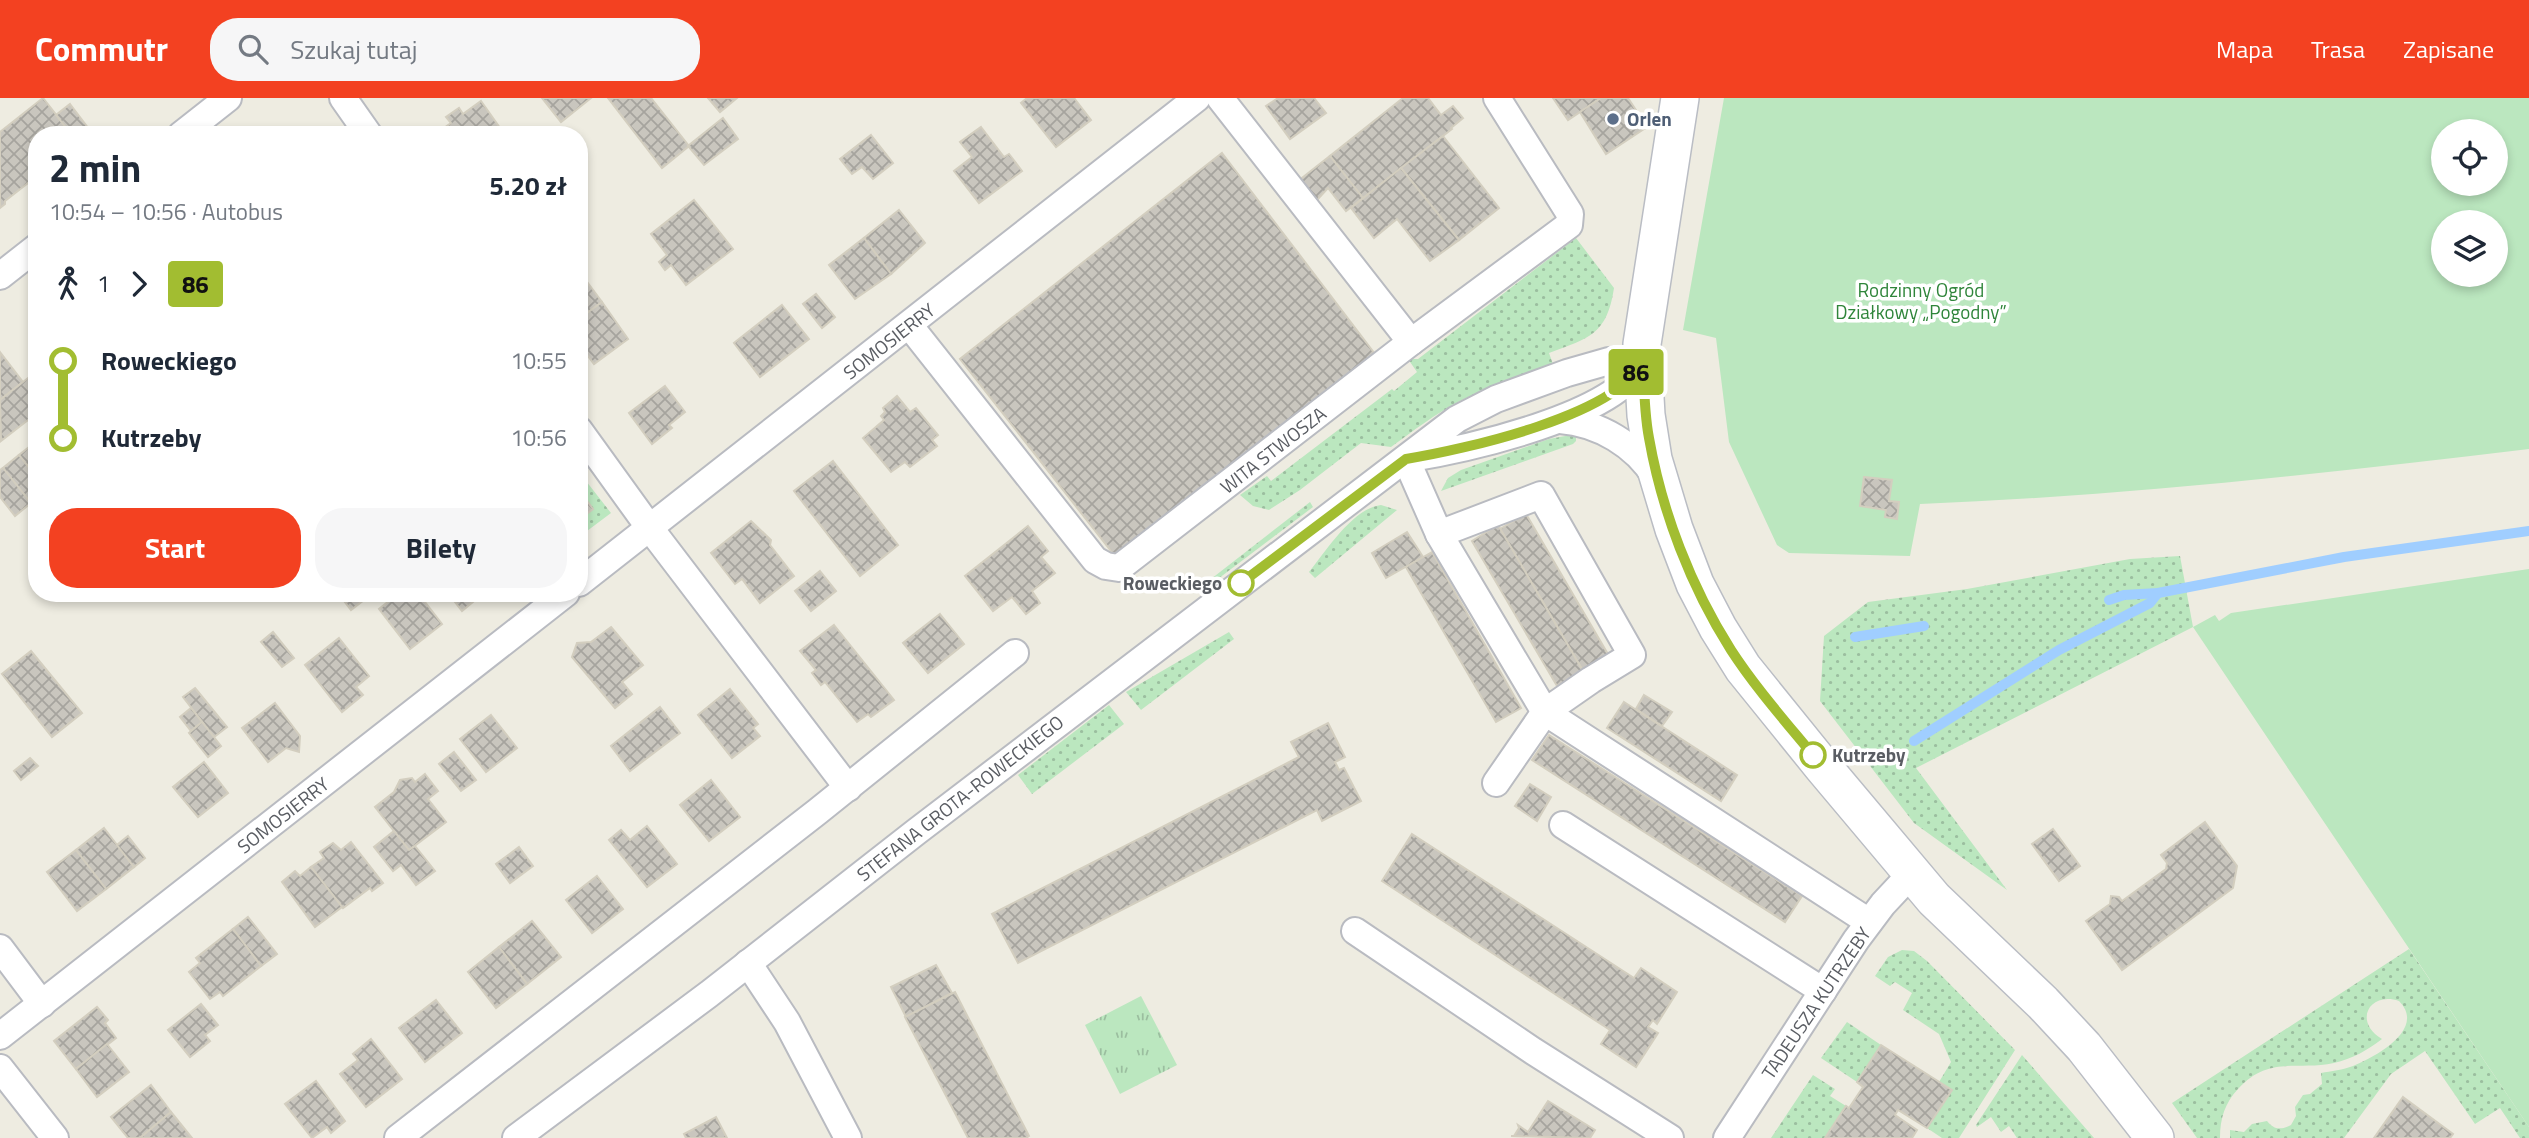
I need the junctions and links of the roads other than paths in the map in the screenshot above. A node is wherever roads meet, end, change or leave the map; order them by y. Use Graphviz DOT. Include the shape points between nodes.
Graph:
graph roads {
  1 [pos="228,98"];
  2 [pos="343,98"];
  3 [pos="1197,98"];
  4 [pos="1220,98"];
  5 [pos="1497,98"];
  6 [pos="1680,98"];
  7 [pos="192,126"];
  8 [pos="363,126"];
  9 [pos="28,254"];
  10 [pos="0,276"];
  11 [pos="909,325"];
  12 [pos="1411,342"];
  13 [pos="1643,359"];
  14 [pos="1560,420"];
  15 [pos="588,442"];
  16 [pos="1406,459"];
  17 [pos="1663,494"];
  18 [pos="649,527"];
  19 [pos="1439,534"];
  20 [pos="588,576"];
  21 [pos="555,602"];
  22 [pos="1015,653"];
  23 [pos="1545,712"];
  24 [pos="1496,783"];
  25 [pos="848,788"];
  26 [pos="1563,825"];
  27 [pos="1912,873"];
  28 [pos="1869,922"];
  29 [pos="1355,931"];
  30 [pos="0,948"];
  31 [pos="748,963"];
  32 [pos="1823,991"];
  33 [pos="41,1004"];
  34 [pos="0,1036"];
  35 [pos="0,1068"];
  36 [pos="55,1138"];
  37 [pos="398,1138"];
  38 [pos="516,1138"];
  39 [pos="848,1138"];
  40 [pos="1670,1138"];
  41 [pos="1727,1138"];
  42 [pos="2155,1138"];
  1 -- 7 [label="street"];
  2 -- 8 [label="street"];
  3 -- 11 [label="street, SOMOSIERRY"];
  4 -- 12 [label="street"];
  5 -- 12 [label="street, WITA STWOSZA" via="1570,214 1569,225"];
  6 -- 13 [label="street" via="1645,314"];
  9 -- 10 [label="street"];
  11 -- 12 [label="street, WITA STWOSZA" via="1095,560 1119,568"];
  11 -- 18 [label="street, SOMOSIERRY"];
  13 -- 14 [label="street, STEFANA GROTA-ROWECKIEGO" via="1620,388"];
  13 -- 16 [label="street, STEFANA GROTA-ROWECKIEGO" via="1609,360 1496,399 1457,419"];
  13 -- 17 [label="street" via="1649,437"];
  14 -- 16 [label="street, STEFANA GROTA-ROWECKIEGO"];
  14 -- 17 [label="street, STEFANA GROTA-ROWECKIEGO" via="1616,438 1649,467"];
  15 -- 18 [label="street"];
  16 -- 19 [label="street"];
  16 -- 31 [label="street, STEFANA GROTA-ROWECKIEGO"];
  17 -- 27 [label="street" via="1695,584 1731,649 1766,698"];
  18 -- 20 [label="street, SOMOSIERRY"];
  18 -- 25 [label="street"];
  19 -- 23 [label="street"];
  19 -- 23 [label="street" via="1541,495 1632,655"];
  21 -- 33 [label="street, SOMOSIERRY"];
  22 -- 25 [label="street"];
  23 -- 24 [label="street"];
  23 -- 28 [label="street"];
  25 -- 37 [label="street"];
  26 -- 32 [label="street"];
  27 -- 28 [label="street, TADEUSZA KUTRZEBY"];
  27 -- 42 [label="street" via="2060,1020"];
  28 -- 32 [label="street, TADEUSZA KUTRZEBY"];
  29 -- 40 [label="street"];
  30 -- 33 [label="street"];
  31 -- 38 [label="street, STEFANA GROTA-ROWECKIEGO"];
  31 -- 39 [label="street" via="787,1022"];
  32 -- 41 [label="street, TADEUSZA KUTRZEBY"];
  33 -- 34 [label="street, SOMOSIERRY"];
  35 -- 36 [label="street"];
}
